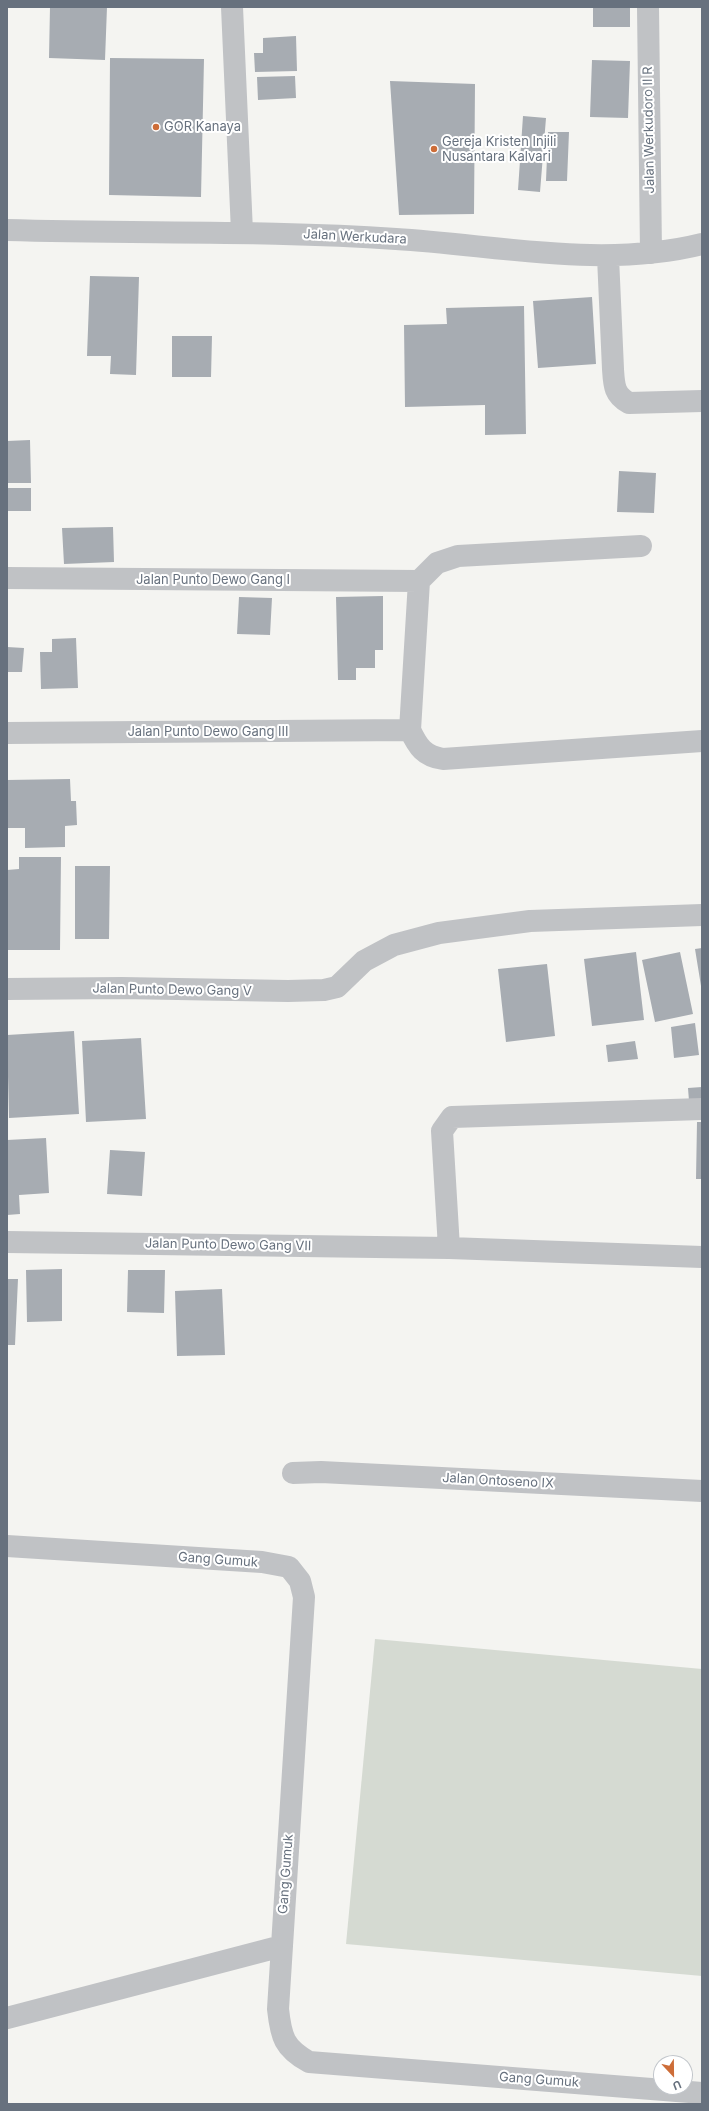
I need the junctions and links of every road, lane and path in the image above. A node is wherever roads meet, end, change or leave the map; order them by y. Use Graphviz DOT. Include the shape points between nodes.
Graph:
graph roads {
  1 [pos="232,7"];
  2 [pos="648,7"];
  3 [pos="7,230"];
  4 [pos="242,232"];
  5 [pos="702,244"];
  6 [pos="651,253"];
  7 [pos="608,256"];
  8 [pos="702,401"];
  9 [pos="642,546"];
  10 [pos="7,578"];
  11 [pos="419,581"];
  12 [pos="410,730"];
  13 [pos="7,733"];
  14 [pos="702,741"];
  15 [pos="702,915"];
  16 [pos="7,989"];
  17 [pos="702,1109"];
  18 [pos="7,1242"];
  19 [pos="449,1248"];
  20 [pos="702,1256"];
  21 [pos="293,1473"];
  22 [pos="702,1491"];
  23 [pos="7,1546"];
  24 [pos="282,1946"];
  25 [pos="7,2018"];
  26 [pos="702,2093"];
  1 -- 4 [label="street"];
  2 -- 6 [label="street, Jalan Werkudoro II R"];
  3 -- 4 [label="street, Jalan Werkudara"];
  4 -- 7 [label="street, Jalan Werkudara" via="396,239"];
  5 -- 6 [label="street, Jalan Werkudara"];
  6 -- 7 [label="street, Jalan Werkudara"];
  7 -- 8 [label="street" via="613,369 615,387 620,398 629,403"];
  9 -- 11 [label="street" via="458,556 437,563"];
  10 -- 11 [label="street, Jalan Punto Dewo Gang I"];
  11 -- 12 [label="street"];
  12 -- 13 [label="street, Jalan Punto Dewo Gang III"];
  12 -- 14 [label="street" via="421,751 431,758 443,759"];
  15 -- 16 [label="street, Jalan Punto Dewo Gang V" via="530,921 439,933 394,944 364,961 337,987 324,990 288,992 122,988"];
  17 -- 19 [label="street" via="452,1117 442,1131"];
  18 -- 19 [label="street, Jalan Punto Dewo Gang VII"];
  19 -- 20 [label="street, Jalan Punto Dewo Gang VII"];
  21 -- 22 [label="street, Jalan Ontoseno IX" via="321,1472"];
  23 -- 24 [label="street, Gang Gumuk" via="262,1562 289,1566 300,1581 304,1597"];
  24 -- 25 [label="street"];
  24 -- 26 [label="street, Gang Gumuk" via="278,2009 280,2028 284,2042 294,2054 309,2062"];
}
